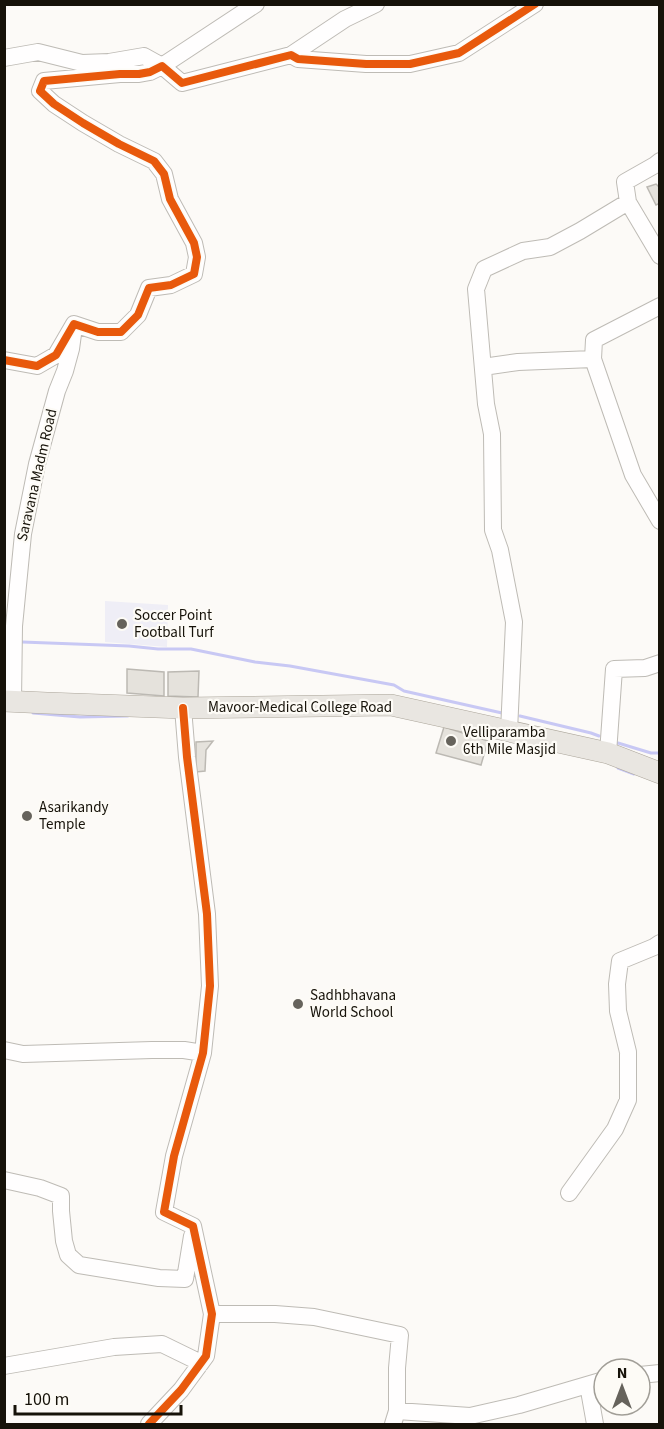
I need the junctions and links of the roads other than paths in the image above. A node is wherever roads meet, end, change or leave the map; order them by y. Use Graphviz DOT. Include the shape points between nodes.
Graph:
graph roads {
  1 [pos="256,4"];
  2 [pos="376,4"];
  3 [pos="535,4"];
  4 [pos="291,55"];
  5 [pos="4,58"];
  6 [pos="162,66"];
  7 [pos="660,162"];
  8 [pos="628,202"];
  9 [pos="660,256"];
  10 [pos="660,306"];
  11 [pos="74,324"];
  12 [pos="593,359"];
  13 [pos="4,360"];
  14 [pos="483,368"];
  15 [pos="660,521"];
  16 [pos="660,663"];
  17 [pos="9,701"];
  18 [pos="183,708"];
  19 [pos="509,731"];
  20 [pos="608,753"];
  21 [pos="660,773"];
  22 [pos="660,943"];
  23 [pos="4,1050"];
  24 [pos="203,1053"];
  25 [pos="4,1180"];
  26 [pos="569,1193"];
  27 [pos="193,1226"];
  28 [pos="212,1314"];
  29 [pos="201,1363"];
  30 [pos="4,1366"];
  31 [pos="592,1383"];
  32 [pos="395,1418"];
  33 [pos="159,1421"];
  1 -- 6 [label="street"];
  2 -- 4 [label="street" via="345,19"];
  3 -- 4 [label="street" via="459,53 410,64 298,59"];
  4 -- 6 [label="street" via="182,83"];
  5 -- 6 [label="street" via="38,52 82,63 144,56"];
  6 -- 11 [label="street" via="139,74 44,81 40,91 83,123 154,161 164,174 170,199 194,243 197,257 194,274 171,285 149,288 138,315 121,332 98,332"];
  7 -- 8 [label="street" via="626,182"];
  8 -- 9 [label="street"];
  8 -- 14 [label="street" via="550,247 523,251 484,269 476,289"];
  10 -- 12 [label="street" via="594,340"];
  11 -- 13 [label="street" via="56,355 37,366"];
  11 -- 17 [label="street, Saravana Madm Road" via="71,349 37,464 22,534"];
  12 -- 14 [label="street" via="519,362"];
  12 -- 15 [label="street" via="633,475"];
  14 -- 19 [label="street" via="492,434 493,530 514,622"];
  16 -- 20 [label="street" via="645,668 614,669"];
  17 -- 18 [label="main road, Mavoor-Medical College Road"];
  18 -- 19 [label="main road, Mavoor-Medical College Road" via="392,705"];
  18 -- 24 [label="street" via="207,914 210,986"];
  19 -- 20 [label="main road, Mavoor-Medical College Road"];
  20 -- 21 [label="main road, Mavoor-Medical College Road"];
  22 -- 26 [label="street" via="620,961 618,1011 628,1052 628,1100 615,1129"];
  23 -- 24 [label="street" via="23,1054 152,1050"];
  24 -- 27 [label="street" via="174,1156 164,1212"];
  25 -- 27 [label="street" via="61,1196 64,1241 68,1255 79,1265 185,1279"];
  27 -- 28 [label="street"];
  28 -- 29 [label="street" via="206,1356"];
  28 -- 32 [label="street" via="304,1316 400,1335"];
  29 -- 30 [label="street" via="162,1344 114,1347"];
  29 -- 33 [label="street"];
  31 -- 32 [label="street" via="470,1416"];
}
